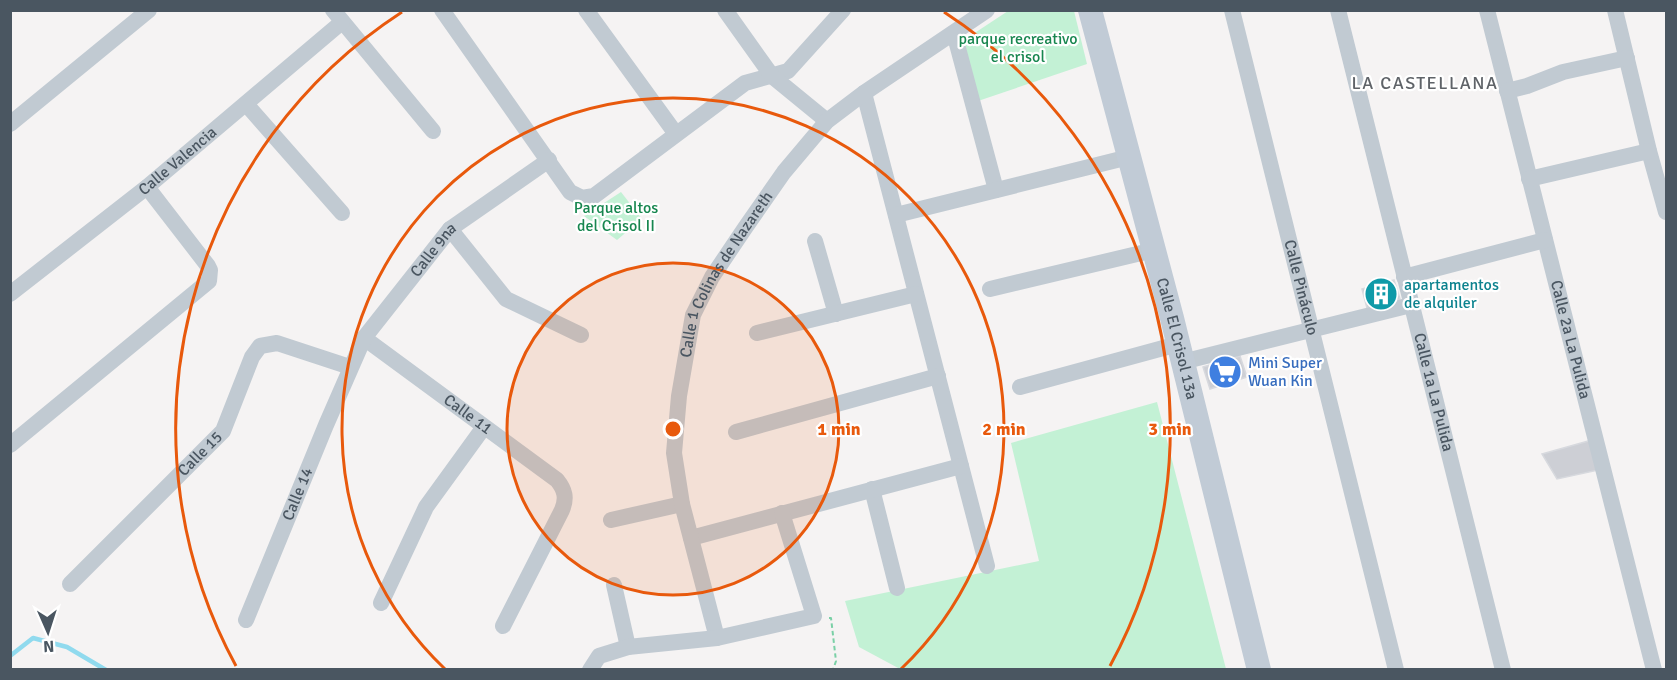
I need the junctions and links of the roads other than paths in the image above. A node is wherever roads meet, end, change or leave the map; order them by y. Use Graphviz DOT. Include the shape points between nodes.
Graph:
graph roads {
  1 [pos="149,10"];
  2 [pos="442,10"];
  3 [pos="586,10"];
  4 [pos="725,10"];
  5 [pos="843,10"];
  6 [pos="987,10"];
  7 [pos="1090,10"];
  8 [pos="1232,10"];
  9 [pos="1338,10"];
  10 [pos="1487,10"];
  11 [pos="1615,10"];
  12 [pos="337,16"];
  13 [pos="954,33"];
  14 [pos="1627,58"];
  15 [pos="772,76"];
  16 [pos="1507,91"];
  17 [pos="864,93"];
  18 [pos="246,104"];
  19 [pos="827,121"];
  20 [pos="10,124"];
  21 [pos="433,131"];
  22 [pos="676,134"];
  23 [pos="1649,152"];
  24 [pos="1129,156"];
  25 [pos="549,160"];
  26 [pos="1529,179"];
  27 [pos="147,187"];
  28 [pos="996,190"];
  29 [pos="1666,212"];
  30 [pos="342,213"];
  31 [pos="896,215"];
  32 [pos="450,229"];
  33 [pos="1545,240"];
  34 [pos="814,241"];
  35 [pos="1154,250"];
  36 [pos="1404,277"];
  37 [pos="990,290"];
  38 [pos="10,294"];
  39 [pos="916,294"];
  40 [pos="1411,305"];
  41 [pos="836,314"];
  42 [pos="1311,330"];
  43 [pos="757,333"];
  44 [pos="581,335"];
  45 [pos="364,338"];
  46 [pos="1180,353"];
  47 [pos="350,367"];
  48 [pos="938,376"];
  49 [pos="1020,387"];
  50 [pos="484,427"];
  51 [pos="736,432"];
  52 [pos="10,445"];
  53 [pos="961,465"];
  54 [pos="872,489"];
  55 [pos="682,504"];
  56 [pos="782,513"];
  57 [pos="611,520"];
  58 [pos="691,538"];
  59 [pos="987,566"];
  60 [pos="70,584"];
  61 [pos="614,585"];
  62 [pos="897,588"];
  63 [pos="381,603"];
  64 [pos="246,620"];
  65 [pos="503,626"];
  66 [pos="717,638"];
  67 [pos="628,647"];
  68 [pos="590,669"];
  69 [pos="1259,669"];
  70 [pos="1396,669"];
  71 [pos="1503,669"];
  72 [pos="1654,669"];
  1 -- 20 [label="street"];
  2 -- 25 [label="street"];
  3 -- 22 [label="street"];
  4 -- 15 [label="street"];
  5 -- 15 [label="street" via="788,71"];
  6 -- 13 [label="street, Calle 1 Colinas de Nazareth"];
  7 -- 24 [label="street, Calle El Crisol 13a"];
  8 -- 42 [label="street, Calle Pináculo"];
  9 -- 36 [label="street, Calle 1a La Pulida"];
  10 -- 16 [label="street, Calle 2a La Pulida"];
  11 -- 14 [label="street"];
  12 -- 18 [label="street, Calle Valencia"];
  12 -- 21 [label="street"];
  13 -- 17 [label="street, Calle 1 Colinas de Nazareth"];
  13 -- 28 [label="street"];
  14 -- 16 [label="street" via="1563,72"];
  14 -- 23 [label="street"];
  15 -- 19 [label="street"];
  15 -- 22 [label="street" via="745,83"];
  16 -- 26 [label="street, Calle 2a La Pulida"];
  17 -- 19 [label="street, Calle 1 Colinas de Nazareth"];
  17 -- 31 [label="street"];
  18 -- 27 [label="street, Calle Valencia"];
  18 -- 30 [label="street"];
  19 -- 55 [label="street, Calle 1 Colinas de Nazareth" via="784,172 745,228 712,277 693,315 674,453"];
  22 -- 25 [label="street" via="594,196 582,198 570,192"];
  23 -- 26 [label="street"];
  23 -- 29 [label="street"];
  24 -- 28 [label="street"];
  24 -- 35 [label="street, Calle El Crisol 13a"];
  25 -- 32 [label="street, Calle 9na"];
  26 -- 33 [label="street, Calle 2a La Pulida"];
  27 -- 38 [label="street, Calle Valencia"];
  27 -- 52 [label="street" via="208,266 209,281"];
  28 -- 31 [label="street"];
  31 -- 39 [label="street"];
  32 -- 44 [label="street" via="506,299"];
  32 -- 45 [label="street, Calle 9na"];
  33 -- 36 [label="street"];
  33 -- 72 [label="street, Calle 2a La Pulida"];
  34 -- 41 [label="street"];
  35 -- 37 [label="street"];
  35 -- 46 [label="street, Calle El Crisol 13a"];
  36 -- 40 [label="street, Calle 1a La Pulida"];
  39 -- 41 [label="street"];
  39 -- 48 [label="street"];
  40 -- 42 [label="street"];
  40 -- 71 [label="street, Calle 1a La Pulida"];
  41 -- 43 [label="street"];
  42 -- 46 [label="street"];
  42 -- 70 [label="street, Calle Pináculo"];
  45 -- 47 [label="street, Calle 9na"];
  45 -- 50 [label="street, Calle 11"];
  46 -- 49 [label="street"];
  46 -- 69 [label="street, Calle El Crisol 13a"];
  47 -- 60 [label="street, Calle 15" via="277,343 260,346 223,431"];
  47 -- 64 [label="street, Calle 14"];
  48 -- 51 [label="street"];
  48 -- 53 [label="street"];
  50 -- 63 [label="street" via="426,507"];
  50 -- 65 [label="street, Calle 11" via="557,480 565,495 562,510"];
  53 -- 54 [label="street"];
  53 -- 59 [label="street"];
  54 -- 56 [label="street"];
  54 -- 62 [label="street"];
  55 -- 57 [label="street"];
  55 -- 58 [label="street, Calle 1 Colinas de Nazareth"];
  56 -- 58 [label="street"];
  56 -- 66 [label="street" via="814,616"];
  58 -- 66 [label="street, Calle 1 Colinas de Nazareth"];
  61 -- 67 [label="street"];
  66 -- 67 [label="street"];
  67 -- 68 [label="street" via="599,656"];
}
